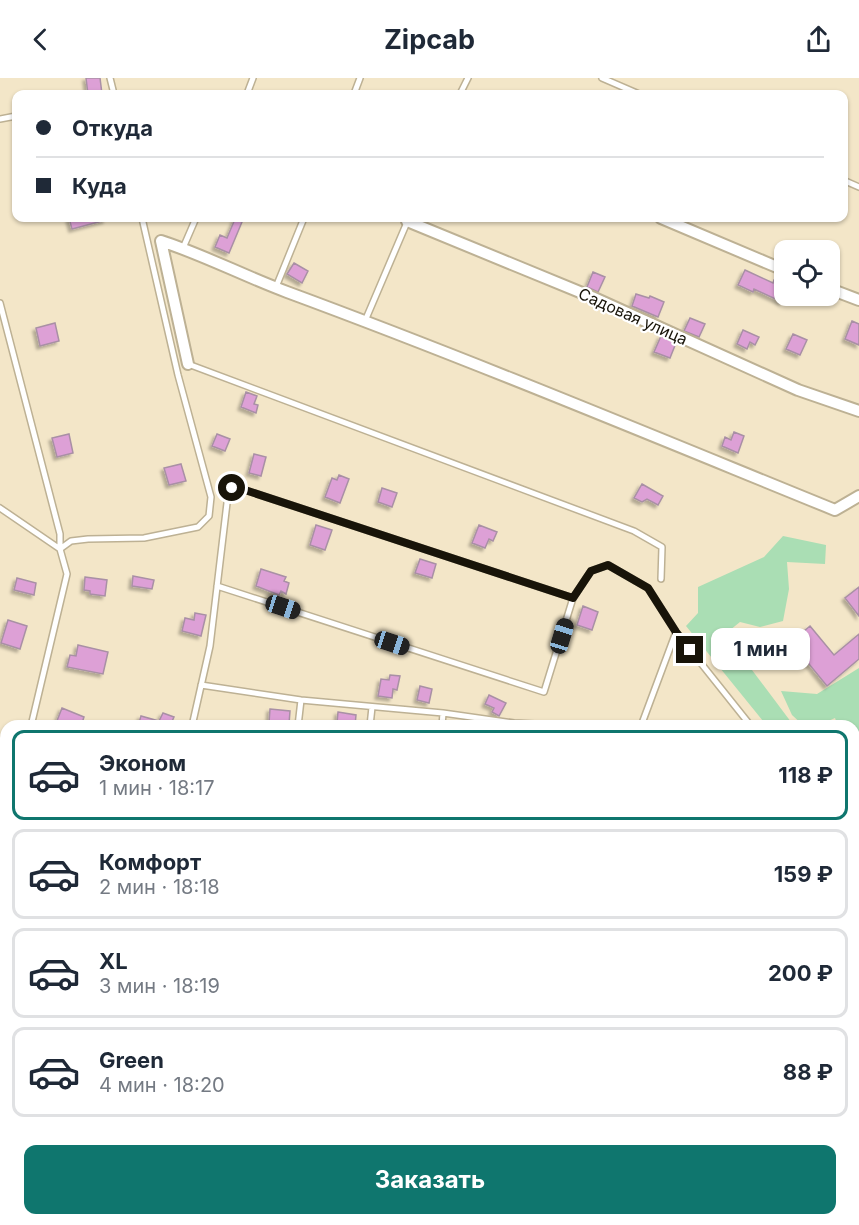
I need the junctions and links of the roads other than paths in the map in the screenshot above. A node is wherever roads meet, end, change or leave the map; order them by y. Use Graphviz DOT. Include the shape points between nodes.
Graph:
graph roads {
  1 [pos="602,78"];
  2 [pos="630,90"];
  3 [pos="143,222"];
  4 [pos="194,222"];
  5 [pos="302,222"];
  6 [pos="407,222"];
  7 [pos="415,222"];
  8 [pos="670,222"];
  9 [pos="183,248"];
  10 [pos="774,266"];
  11 [pos="276,287"];
  12 [pos="840,293"];
  13 [pos="859,300"];
  14 [pos="0,303"];
  15 [pos="365,321"];
  16 [pos="188,364"];
  17 [pos="859,411"];
  18 [pos="859,496"];
  19 [pos="0,508"];
  20 [pos="60,549"];
  21 [pos="661,579"];
  22 [pos="217,586"];
  23 [pos="573,598"];
  24 [pos="676,632"];
  25 [pos="201,685"];
  26 [pos="301,700"];
  27 [pos="372,707"];
  28 [pos="443,713"];
  29 [pos="746,719"];
  30 [pos="32,720"];
  31 [pos="193,720"];
  32 [pos="299,720"];
  33 [pos="371,720"];
  34 [pos="442,720"];
  35 [pos="488,720"];
  36 [pos="644,720"];
  1 -- 2 [label="lane"];
  3 -- 20 [label="lane" via="211,496 209,516 198,527 144,538 70,541"];
  4 -- 9 [label="lane"];
  5 -- 11 [label="lane"];
  6 -- 15 [label="lane"];
  7 -- 17 [label="street, Садовая улица" via="798,390"];
  8 -- 10 [label="street"];
  9 -- 11 [label="street"];
  9 -- 16 [label="street" via="160,241"];
  11 -- 15 [label="street"];
  12 -- 13 [label="street"];
  14 -- 20 [label="lane" via="60,534"];
  15 -- 18 [label="street" via="835,510"];
  16 -- 21 [label="lane" via="634,531 663,547"];
  19 -- 20 [label="lane"];
  20 -- 30 [label="lane" via="67,574"];
  22 -- 23 [label="lane" via="544,692"];
  22 -- 23 [label="lane" via="232,488"];
  22 -- 25 [label="lane"];
  23 -- 24 [label="lane" via="591,571 608,565 648,588"];
  24 -- 29 [label="lane"];
  24 -- 36 [label="lane"];
  25 -- 26 [label="lane"];
  25 -- 31 [label="lane"];
  26 -- 27 [label="lane"];
  26 -- 32 [label="lane"];
  27 -- 28 [label="lane"];
  27 -- 33 [label="lane"];
  28 -- 34 [label="lane"];
  28 -- 35 [label="lane"];
}
